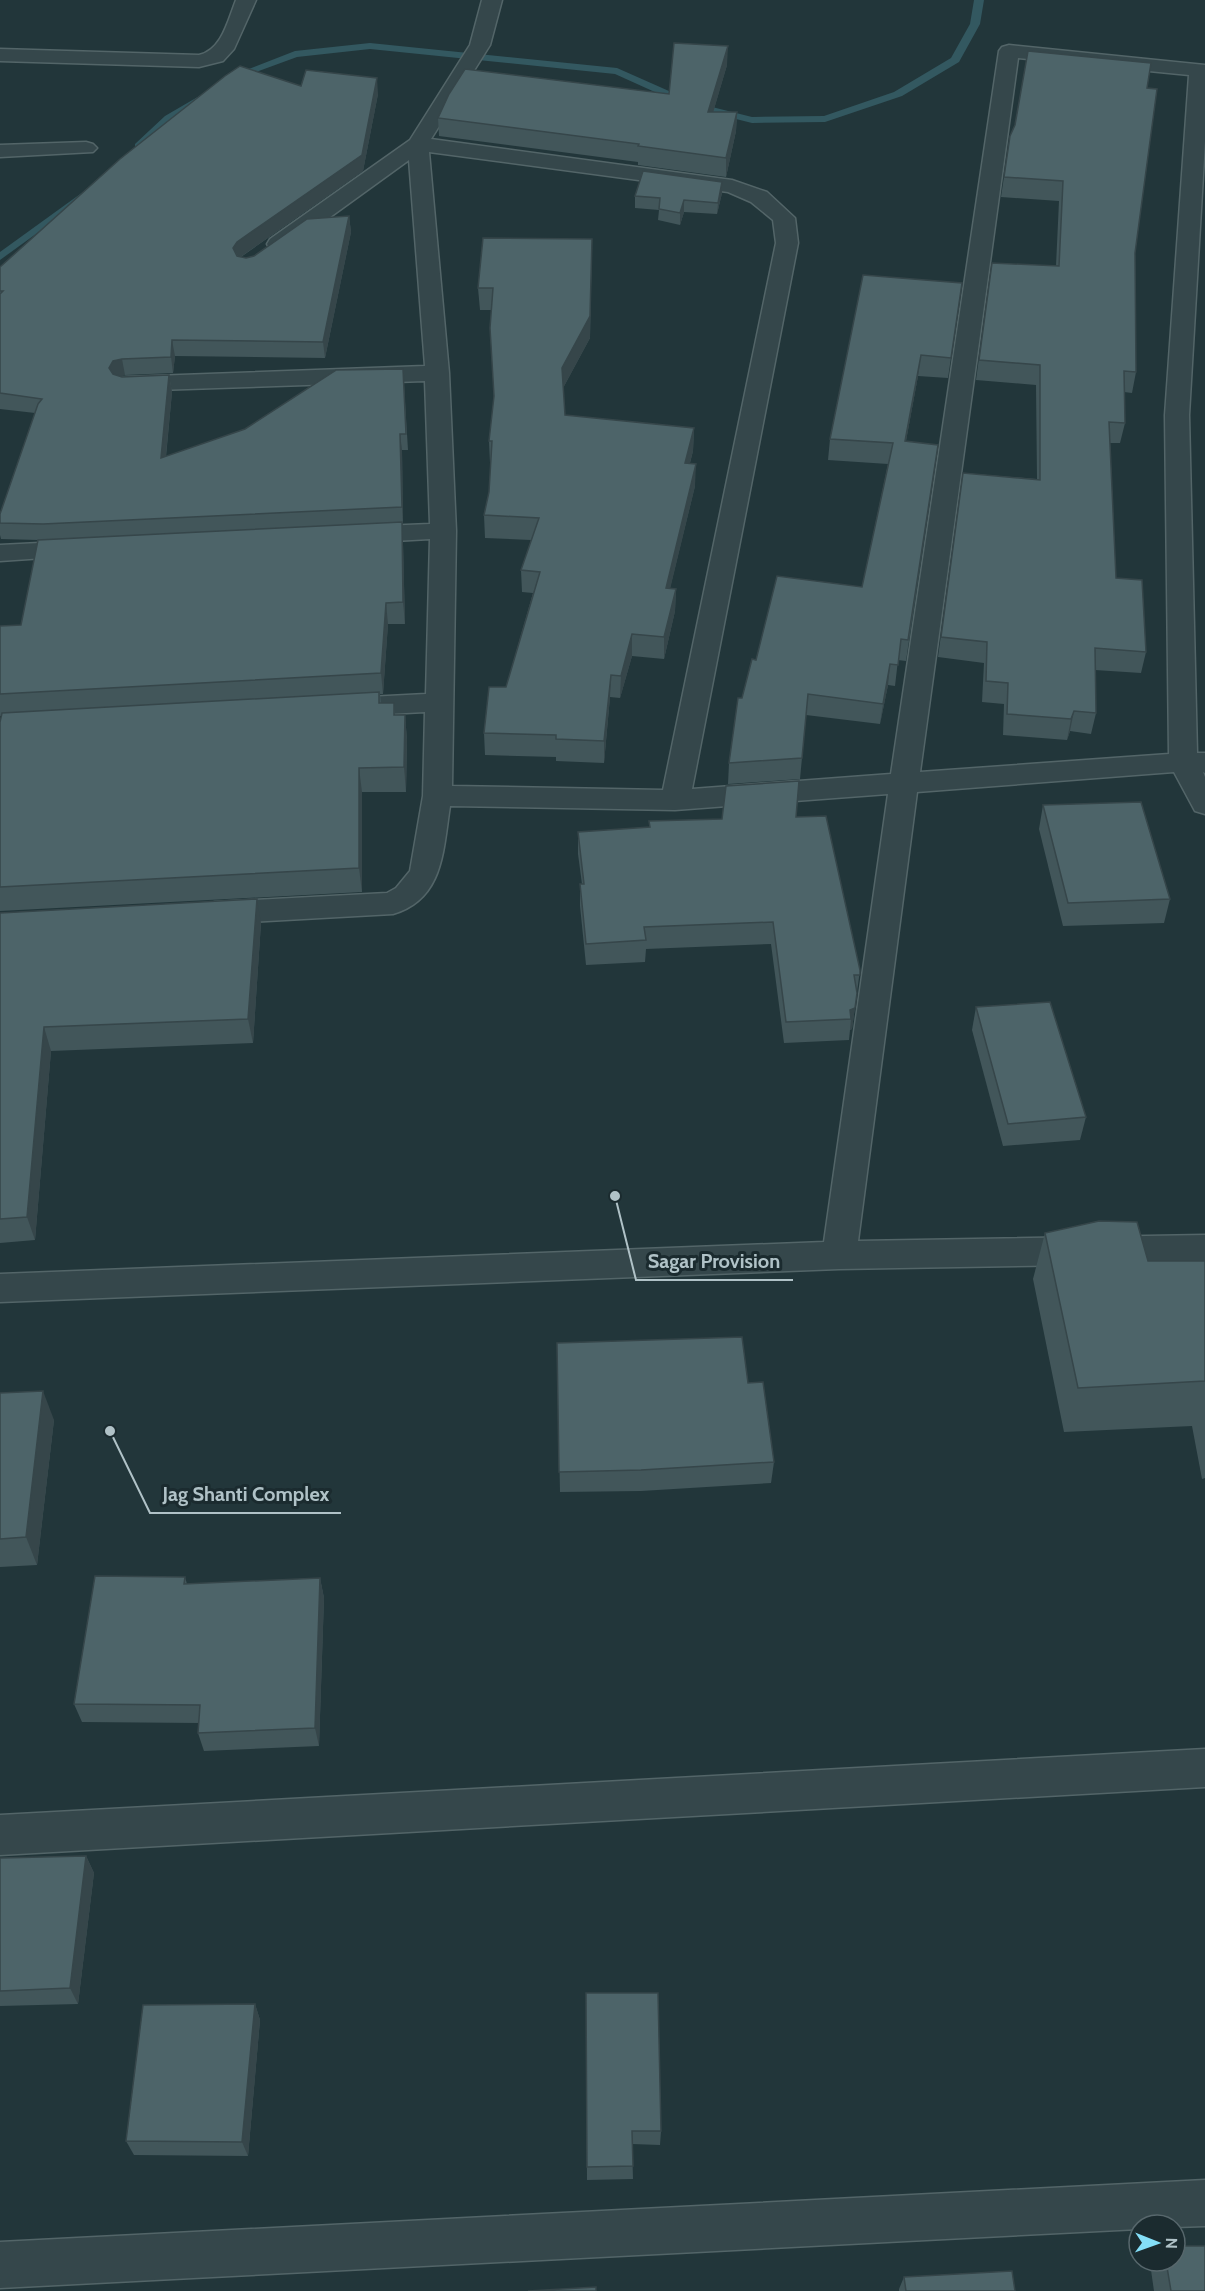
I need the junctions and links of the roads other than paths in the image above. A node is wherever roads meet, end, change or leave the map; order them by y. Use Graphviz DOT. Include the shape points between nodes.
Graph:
graph roads {
  1 [pos="246,0"];
  2 [pos="492,0"];
  3 [pos="0,55"];
  4 [pos="1202,71"];
  5 [pos="418,144"];
  6 [pos="87,148"];
  7 [pos="1200,150"];
  8 [pos="0,151"];
  9 [pos="1198,220"];
  10 [pos="258,258"];
  11 [pos="437,373"];
  12 [pos="126,384"];
  13 [pos="443,531"];
  14 [pos="335,536"];
  15 [pos="108,548"];
  16 [pos="0,553"];
  17 [pos="439,702"];
  18 [pos="321,709"];
  19 [pos="1194,762"];
  20 [pos="904,782"];
  21 [pos="437,796"];
  22 [pos="675,800"];
  23 [pos="1205,804"];
  24 [pos="191,914"];
  25 [pos="1205,1249"];
  26 [pos="839,1255"];
  27 [pos="0,1288"];
  28 [pos="1205,1768"];
  29 [pos="0,1836"];
  30 [pos="1205,2203"];
  31 [pos="0,2265"];
  1 -- 3 [label="street" via="227,45 216,57 198,61"];
  2 -- 5 [label="street" via="480,45"];
  4 -- 7 [label="street"];
  4 -- 20 [label="street" via="1010,51"];
  5 -- 10 [label="street"];
  5 -- 11 [label="street"];
  5 -- 22 [label="street" via="732,186 759,197 784,218 787,243"];
  6 -- 8 [label="street"];
  7 -- 9 [label="street"];
  9 -- 19 [label="street" via="1186,416"];
  11 -- 12 [label="street"];
  11 -- 13 [label="street"];
  13 -- 14 [label="street"];
  13 -- 17 [label="street"];
  15 -- 16 [label="street"];
  17 -- 18 [label="street"];
  17 -- 21 [label="street"];
  19 -- 20 [label="street"];
  19 -- 23 [label="street"];
  20 -- 22 [label="street"];
  20 -- 26 [label="street"];
  21 -- 22 [label="street"];
  21 -- 24 [label="street" via="424,873 407,895 393,903"];
  25 -- 26 [label="street"];
  26 -- 27 [label="street"];
  28 -- 29 [label="street"];
  30 -- 31 [label="street"];
}
